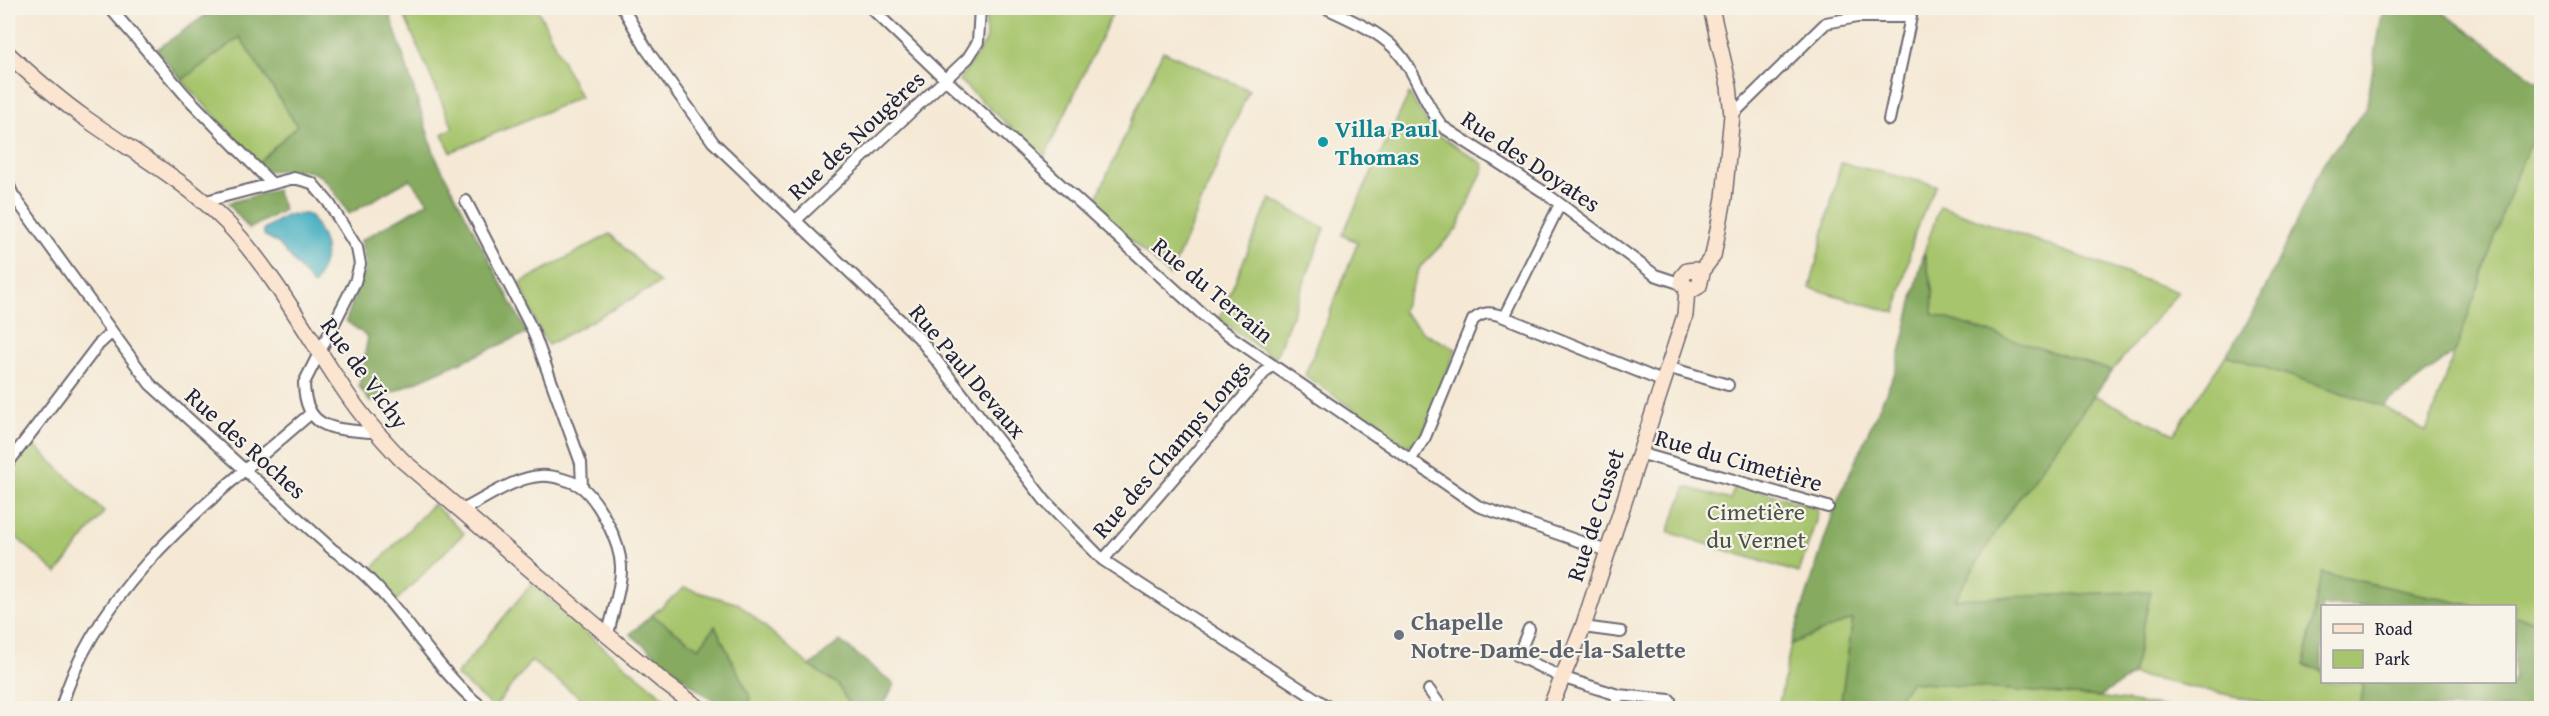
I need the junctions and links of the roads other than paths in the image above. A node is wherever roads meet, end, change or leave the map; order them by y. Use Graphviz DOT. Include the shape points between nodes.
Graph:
graph roads {
  1 [pos="110,8"];
  2 [pos="623,8"];
  3 [pos="871,8"];
  4 [pos="980,8"];
  5 [pos="1326,8"];
  6 [pos="1711,8"];
  7 [pos="8,54"];
  8 [pos="945,79"];
  9 [pos="1732,115"];
  10 [pos="1889,120"];
  11 [pos="8,184"];
  12 [pos="272,184"];
  13 [pos="466,201"];
  14 [pos="206,204"];
  15 [pos="1560,204"];
  16 [pos="795,221"];
  17 [pos="1691,279"];
  18 [pos="1504,317"];
  19 [pos="111,333"];
  20 [pos="319,350"];
  21 [pos="1270,365"];
  22 [pos="1665,374"];
  23 [pos="1728,385"];
  24 [pos="310,414"];
  25 [pos="373,429"];
  26 [pos="1639,453"];
  27 [pos="1411,459"];
  28 [pos="8,463"];
  29 [pos="246,470"];
  30 [pos="582,488"];
  31 [pos="1828,507"];
  32 [pos="460,511"];
  33 [pos="1607,551"];
  34 [pos="1103,560"];
  35 [pos="1583,627"];
  36 [pos="1528,629"];
  37 [pos="1621,632"];
  38 [pos="606,634"];
  39 [pos="1561,677"];
  40 [pos="1430,690"];
  41 [pos="1618,695"];
  42 [pos="1670,700"];
  43 [pos="61,708"];
  44 [pos="483,708"];
  45 [pos="699,708"];
  46 [pos="1330,708"];
  47 [pos="1442,708"];
  48 [pos="1550,708"];
  49 [pos="1615,708"];
  1 -- 12 [label="street" via="186,96"];
  2 -- 16 [label="street, Rue Paul Devaux" via="647,50 713,142"];
  3 -- 8 [label="street, Rue du Terrain"];
  4 -- 8 [label="street, Rue des Nougères" via="978,42 968,58"];
  5 -- 15 [label="street, Rue des Doyates" via="1381,37 1395,49 1443,127"];
  6 -- 9 [label="street, Rue de Cusset"];
  7 -- 14 [label="street, Rue de Vichy" via="85,118"];
  8 -- 16 [label="street, Rue des Nougères"];
  8 -- 21 [label="street, Rue du Terrain" via="1214,325"];
  9 -- 10 [label="street" via="1826,23 1857,17 1911,17"];
  9 -- 17 [label="street, Rue de Cusset" via="1713,256"];
  11 -- 19 [label="street, Rue des Roches"];
  12 -- 14 [label="street"];
  12 -- 20 [label="street" via="294,178 312,183 357,248 360,264 355,282"];
  13 -- 30 [label="street" via="533,331 581,463"];
  14 -- 20 [label="street, Rue de Vichy" via="273,280"];
  15 -- 17 [label="street, Rue des Doyates" via="1647,268"];
  15 -- 18 [label="street"];
  16 -- 34 [label="street, Rue Paul Devaux" via="920,338 1046,502"];
  17 -- 22 [label="street, Rue de Cusset" via="1685,315"];
  18 -- 22 [label="street"];
  18 -- 27 [label="street" via="1491,313 1473,320 1425,437"];
  19 -- 28 [label="street"];
  19 -- 29 [label="street, Rue des Roches" via="150,384"];
  20 -- 24 [label="street" via="304,382"];
  20 -- 25 [label="street, Rue de Vichy"];
  21 -- 27 [label="street, Rue du Terrain"];
  21 -- 34 [label="street, Rue des Champs Longs"];
  22 -- 23 [label="street"];
  22 -- 26 [label="street, Rue de Cusset"];
  24 -- 25 [label="street" via="340,429"];
  24 -- 29 [label="street"];
  25 -- 32 [label="street, Rue de Vichy"];
  26 -- 31 [label="street, Rue du Cimetière"];
  26 -- 33 [label="street, Rue de Cusset"];
  27 -- 33 [label="street, Rue du Terrain" via="1478,506"];
  29 -- 43 [label="street" via="166,542 110,608 78,660"];
  29 -- 44 [label="street, Rue des Roches" via="333,550 354,564 461,691"];
  30 -- 32 [label="street" via="556,477 523,479"];
  30 -- 38 [label="street" via="598,508 619,550 621,569"];
  32 -- 38 [label="street, Rue de Vichy"];
  33 -- 35 [label="street, Rue de Cusset"];
  34 -- 46 [label="street, Rue Paul Devaux"];
  35 -- 37 [label="street"];
  35 -- 39 [label="street, Rue de Cusset"];
  36 -- 39 [label="street" via="1518,656"];
  38 -- 45 [label="street, Rue de Vichy"];
  39 -- 41 [label="street"];
  39 -- 48 [label="street, Rue de Cusset"];
  40 -- 47 [label="street"];
  41 -- 42 [label="street"];
  41 -- 49 [label="street"];
}
